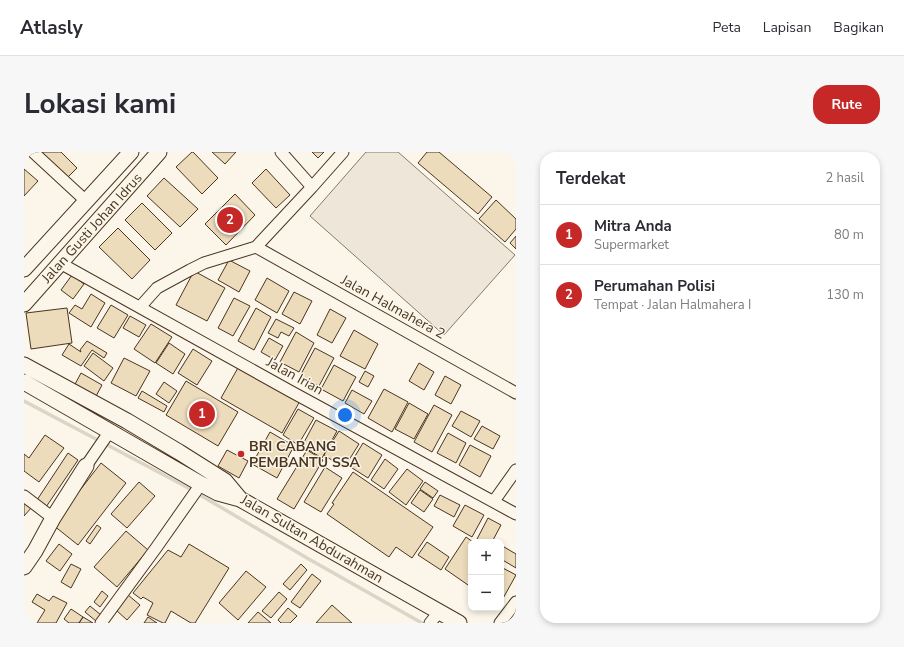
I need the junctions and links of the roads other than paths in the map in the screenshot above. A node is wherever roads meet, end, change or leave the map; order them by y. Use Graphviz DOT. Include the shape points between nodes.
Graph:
graph roads {
  1 [pos="33,152"];
  2 [pos="131,152"];
  3 [pos="159,152"];
  4 [pos="281,152"];
  5 [pos="343,152"];
  6 [pos="312,187"];
  7 [pos="86,201"];
  8 [pos="256,247"];
  9 [pos="60,262"];
  10 [pos="25,267"];
  11 [pos="24,304"];
  12 [pos="140,307"];
  13 [pos="24,365"];
  14 [pos="24,382"];
  15 [pos="516,393"];
  16 [pos="109,431"];
  17 [pos="86,466"];
  18 [pos="516,470"];
  19 [pos="201,484"];
  20 [pos="24,496"];
  21 [pos="240,499"];
  22 [pos="494,501"];
  23 [pos="516,514"];
  24 [pos="53,518"];
  25 [pos="24,567"];
  26 [pos="516,602"];
  27 [pos="433,619"];
  28 [pos="101,623"];
  29 [pos="459,623"];
  30 [pos="500,623"];
  1 -- 7 [label="street"];
  2 -- 7 [label="street, Jalan Gusti Johan Idrus"];
  3 -- 9 [label="street, Jalan Gusti Johan Idrus"];
  4 -- 6 [label="street"];
  5 -- 6 [label="street"];
  6 -- 8 [label="street"];
  7 -- 10 [label="street, Jalan Gusti Johan Idrus"];
  8 -- 12 [label="street" via="204,263 190,270 157,288"];
  8 -- 15 [label="street, Jalan Halmahera 2"];
  9 -- 11 [label="street, Jalan Gusti Johan Idrus"];
  9 -- 12 [label="street, Jalan Irian"];
  12 -- 22 [label="street, Jalan Irian"];
  13 -- 21 [label="street, Jalan Sultan Abdurahman" via="179,452 225,481"];
  14 -- 16 [label="street"];
  16 -- 17 [label="street"];
  16 -- 19 [label="street"];
  17 -- 24 [label="street"];
  18 -- 22 [label="street"];
  19 -- 21 [label="street" via="218,493"];
  19 -- 28 [label="street"];
  20 -- 24 [label="street"];
  21 -- 27 [label="street, Jalan Sultan Abdurahman"];
  22 -- 23 [label="street, Jalan Irian"];
  24 -- 25 [label="street"];
  26 -- 30 [label="street"];
  27 -- 29 [label="street, Jalan Sultan Abdurahman"];
}
